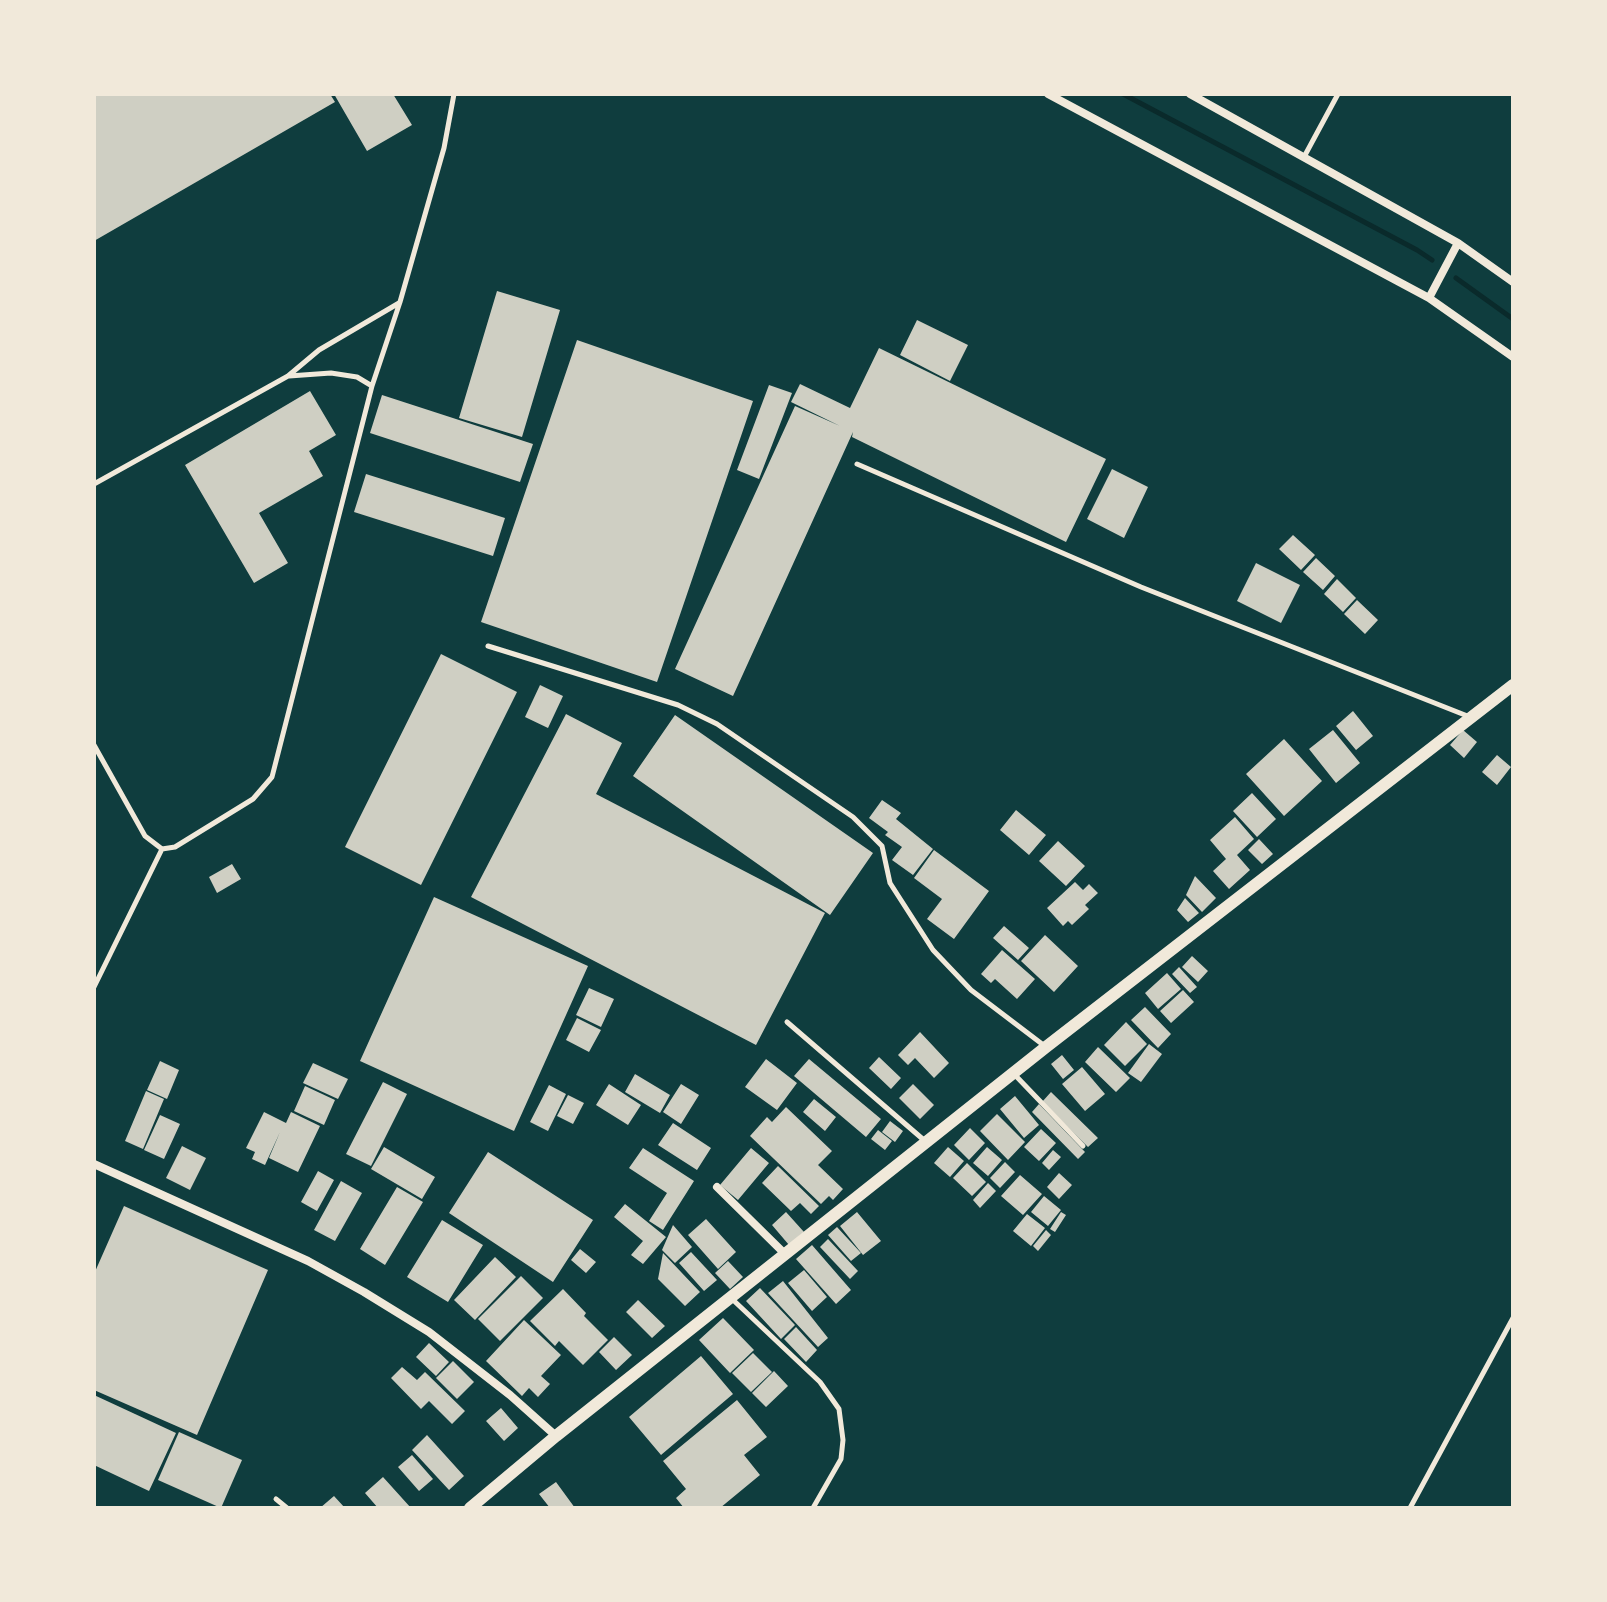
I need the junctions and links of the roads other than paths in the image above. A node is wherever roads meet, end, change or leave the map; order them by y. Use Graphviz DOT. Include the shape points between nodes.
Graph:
graph roads {
  1 [pos="454,94"];
  2 [pos="1048,94"];
  3 [pos="1190,94"];
  4 [pos="1338,94"];
  5 [pos="1304,158"];
  6 [pos="1458,243"];
  7 [pos="1513,282"];
  8 [pos="1429,298"];
  9 [pos="400,302"];
  10 [pos="1513,357"];
  11 [pos="288,376"];
  12 [pos="372,386"];
  13 [pos="857,464"];
  14 [pos="94,484"];
  15 [pos="488,646"];
  16 [pos="1513,685"];
  17 [pos="1470,717"];
  18 [pos="94,745"];
  19 [pos="162,849"];
  20 [pos="94,987"];
  21 [pos="787,1022"];
  22 [pos="1046,1047"];
  23 [pos="1013,1073"];
  24 [pos="926,1142"];
  25 [pos="1083,1146"];
  26 [pos="94,1164"];
  27 [pos="717,1187"];
  28 [pos="785,1254"];
  29 [pos="730,1297"];
  30 [pos="1513,1318"];
  31 [pos="556,1436"];
  32 [pos="276,1499"];
  33 [pos="287,1508"];
  34 [pos="470,1508"];
  35 [pos="813,1508"];
  36 [pos="1410,1508"];
  1 -- 9 [label="lane"];
  2 -- 8 [label="street"];
  3 -- 5 [label="street"];
  4 -- 5 [label="lane"];
  5 -- 6 [label="street"];
  6 -- 7 [label="street"];
  6 -- 8 [label="street"];
  8 -- 10 [label="street"];
  9 -- 11 [label="lane" via="319,350"];
  9 -- 12 [label="lane"];
  11 -- 12 [label="lane" via="331,373 357,377"];
  11 -- 14 [label="lane"];
  12 -- 19 [label="lane" via="272,777 253,799 175,847"];
  13 -- 17 [label="lane" via="1141,587"];
  15 -- 22 [label="lane" via="678,705 717,724 853,817 882,846 890,883 933,950 971,990"];
  16 -- 17 [label="street"];
  17 -- 22 [label="street"];
  18 -- 19 [label="lane" via="145,836"];
  19 -- 20 [label="lane"];
  21 -- 24 [label="lane"];
  22 -- 23 [label="street"];
  23 -- 24 [label="street"];
  23 -- 25 [label="lane"];
  24 -- 28 [label="street"];
  26 -- 31 [label="street" via="308,1261 364,1292 429,1332"];
  27 -- 28 [label="street"];
  28 -- 29 [label="street"];
  29 -- 31 [label="street"];
  29 -- 35 [label="lane" via="820,1382 839,1409 841,1459"];
  30 -- 36 [label="lane"];
  31 -- 34 [label="street"];
  32 -- 33 [label="lane"];
}
